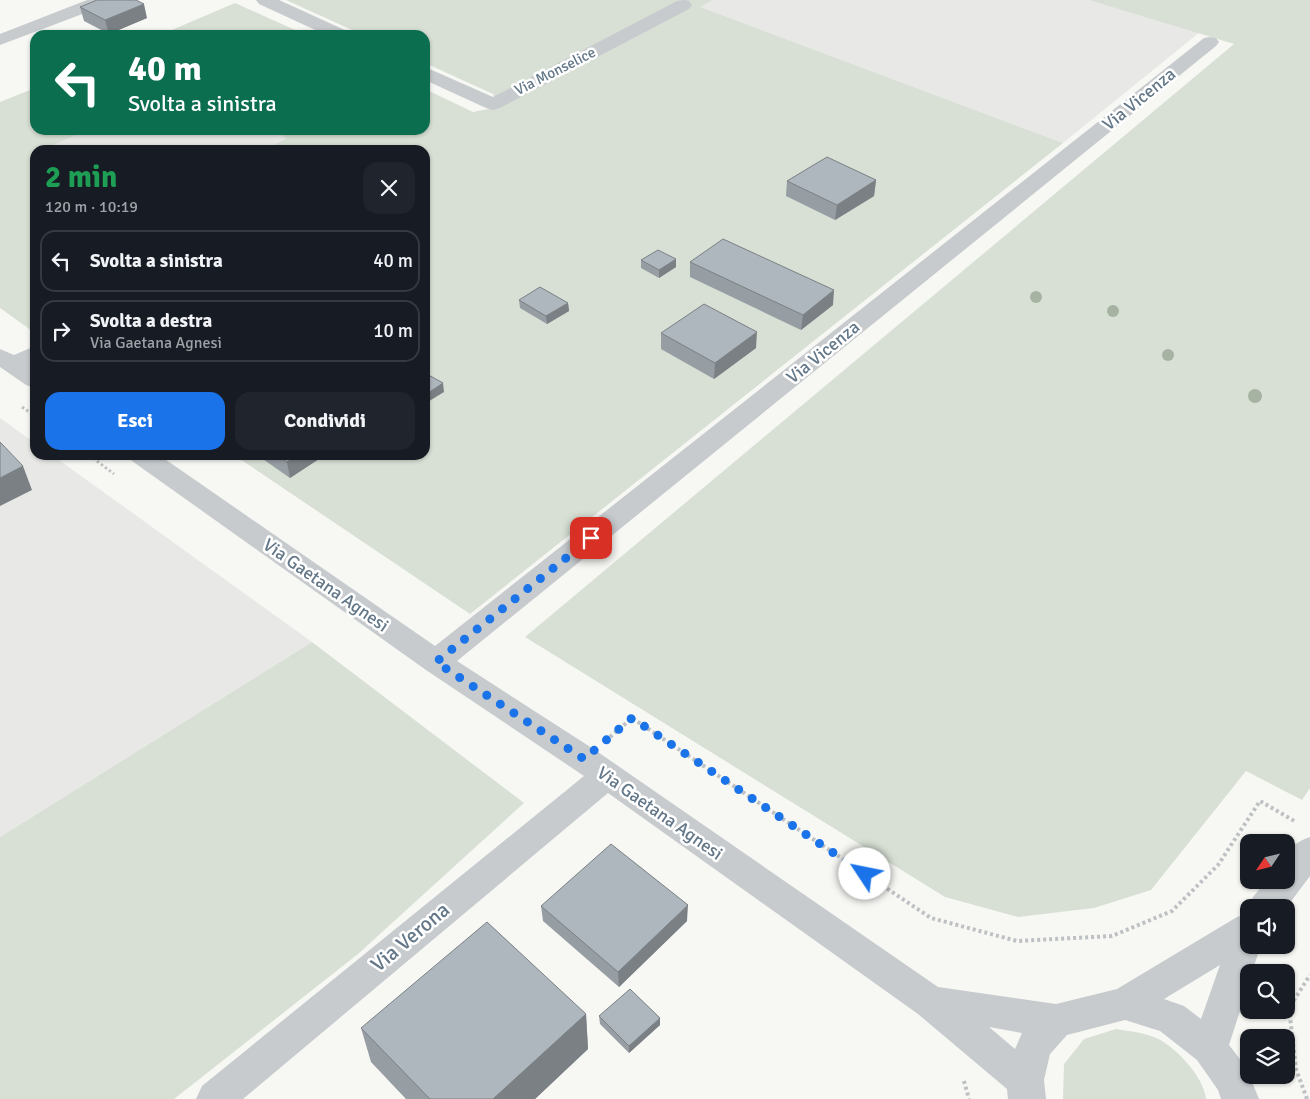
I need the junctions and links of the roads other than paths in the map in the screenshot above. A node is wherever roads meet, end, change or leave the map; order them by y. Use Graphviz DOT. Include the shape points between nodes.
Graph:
graph roads {
  1 [pos="103,0"];
  2 [pos="265,0"];
  3 [pos="684,5"];
  4 [pos="331,30"];
  5 [pos="0,40"];
  6 [pos="1210,42"];
  7 [pos="430,75"];
  8 [pos="30,354"];
  9 [pos="6,360"];
  10 [pos="30,377"];
  11 [pos="148,460"];
  12 [pos="436,662"];
  13 [pos="595,768"];
  14 [pos="1306,838"];
  15 [pos="1270,899"];
  16 [pos="1240,934"];
  17 [pos="1241,954"];
  18 [pos="931,1002"];
  19 [pos="1125,1004"];
  20 [pos="1056,1020"];
  21 [pos="1210,1048"];
  22 [pos="1026,1089"];
  23 [pos="214,1099"];
  24 [pos="1240,1099"];
  1 -- 5 [label="street"];
  2 -- 4 [label="street"];
  3 -- 7 [label="street, Via Monselice" via="493,104"];
  6 -- 12 [label="street, Via Vicenza"];
  8 -- 9 [label="street"];
  9 -- 10 [label="street"];
  11 -- 12 [label="street, Via Gaetana Agnesi"];
  12 -- 13 [label="street, Via Gaetana Agnesi"];
  13 -- 18 [label="street, Via Gaetana Agnesi"];
  13 -- 23 [label="street, Via Verona"];
  14 -- 15 [label="street"];
  16 -- 19 [label="street"];
  17 -- 21 [label="street"];
  18 -- 20 [label="street, Via Gaetana Agnesi"];
  18 -- 22 [label="street, Via Gaetana Agnesi"];
  19 -- 20 [label="street"];
  19 -- 21 [label="street" via="1171,1018"];
  20 -- 22 [label="street" via="1034,1046"];
  21 -- 24 [label="street" via="1233,1080"];
}
